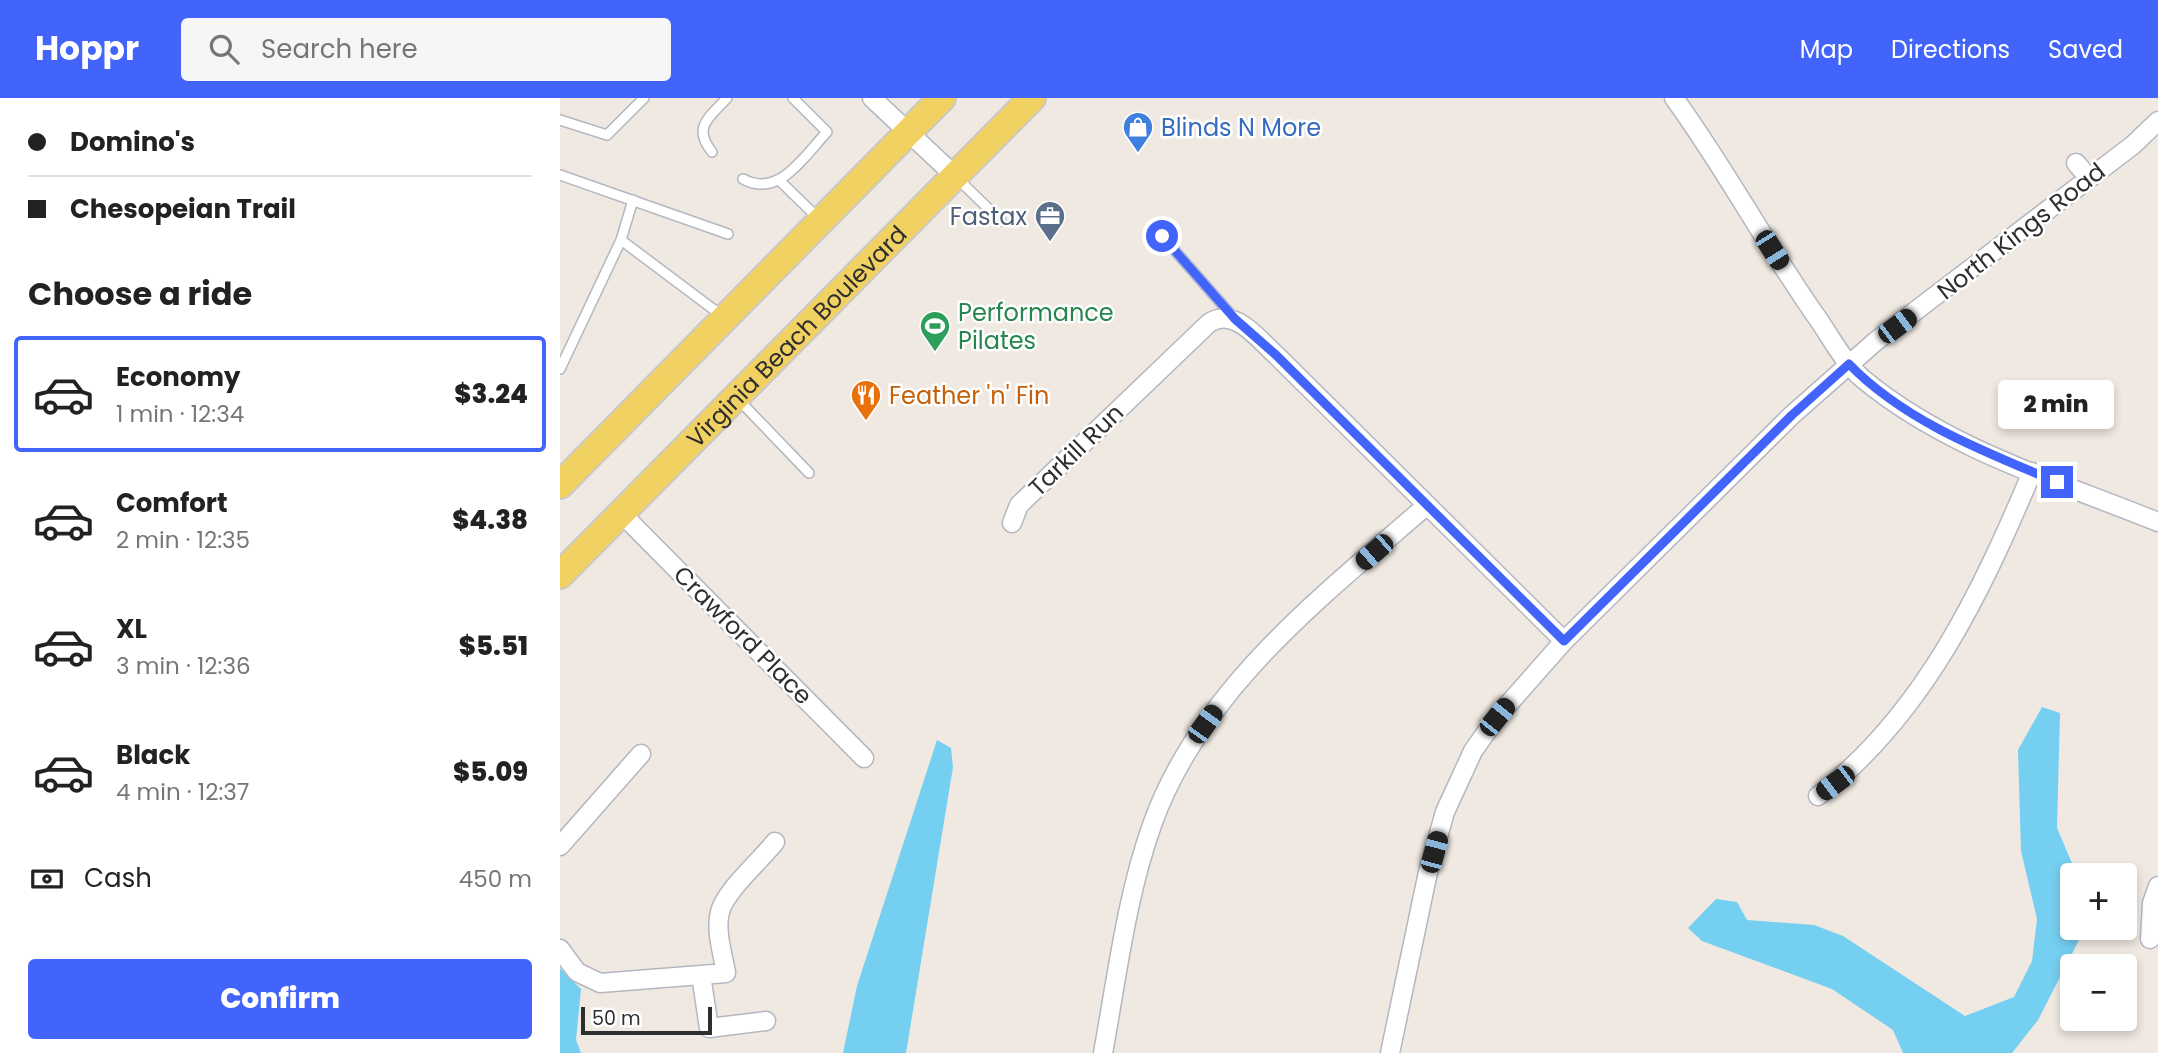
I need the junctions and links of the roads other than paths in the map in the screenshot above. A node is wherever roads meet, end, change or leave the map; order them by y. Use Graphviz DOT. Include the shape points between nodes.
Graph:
graph roads {
  1 [pos="643,98"];
  2 [pos="727,98"];
  3 [pos="793,98"];
  4 [pos="872,98"];
  5 [pos="942,98"];
  6 [pos="1032,98"];
  7 [pos="1674,98"];
  8 [pos="560,120"];
  9 [pos="2158,121"];
  10 [pos="908,132"];
  11 [pos="712,152"];
  12 [pos="2076,163"];
  13 [pos="560,175"];
  14 [pos="955,176"];
  15 [pos="2089,178"];
  16 [pos="743,179"];
  17 [pos="780,181"];
  18 [pos="633,200"];
  19 [pos="821,221"];
  20 [pos="1000,221"];
  21 [pos="728,234"];
  22 [pos="1162,236"];
  23 [pos="621,240"];
  24 [pos="726,318"];
  25 [pos="1235,319"];
  26 [pos="1849,364"];
  27 [pos="560,369"];
  28 [pos="735,396"];
  29 [pos="2032,471"];
  30 [pos="809,473"];
  31 [pos="560,485"];
  32 [pos="1426,506"];
  33 [pos="621,513"];
  34 [pos="2158,522"];
  35 [pos="1012,523"];
  36 [pos="560,575"];
  37 [pos="1564,641"];
  38 [pos="642,754"];
  39 [pos="864,758"];
  40 [pos="1818,796"];
  41 [pos="775,842"];
  42 [pos="560,846"];
  43 [pos="2158,886"];
  44 [pos="2150,939"];
  45 [pos="560,949"];
  46 [pos="701,975"];
  47 [pos="766,1021"];
  48 [pos="1103,1053"];
  49 [pos="1390,1053"];
  1 -- 8 [label="lane" via="607,135"];
  2 -- 11 [label="lane" via="702,128 702,138"];
  3 -- 17 [label="lane" via="827,132"];
  4 -- 10 [label="street"];
  5 -- 10 [label="main road"];
  6 -- 14 [label="main road, Virginia Beach Boulevard"];
  7 -- 26 [label="street"];
  9 -- 15 [label="street, North Kings Road"];
  10 -- 14 [label="street"];
  10 -- 19 [label="main road"];
  12 -- 15 [label="street"];
  13 -- 18 [label="lane"];
  14 -- 20 [label="lane"];
  14 -- 28 [label="main road, Virginia Beach Boulevard"];
  15 -- 26 [label="street, North Kings Road"];
  16 -- 17 [label="lane" via="758,184"];
  17 -- 19 [label="lane"];
  18 -- 21 [label="lane"];
  18 -- 23 [label="lane"];
  19 -- 24 [label="main road"];
  22 -- 25 [label="lane"];
  23 -- 24 [label="lane"];
  23 -- 27 [label="lane"];
  24 -- 31 [label="main road"];
  25 -- 32 [label="street"];
  25 -- 35 [label="street, Tarkill Run" via="1224,316 1209,323 1019,505"];
  26 -- 29 [label="street" via="1912,413"];
  26 -- 37 [label="street, North Kings Road"];
  28 -- 30 [label="lane"];
  28 -- 33 [label="main road, Virginia Beach Boulevard"];
  29 -- 34 [label="street"];
  29 -- 40 [label="street" via="1997,553 1946,650 1884,736 1852,770"];
  32 -- 37 [label="street"];
  32 -- 48 [label="street" via="1288,631 1238,682 1193,740 1152,825 1134,887"];
  33 -- 36 [label="main road, Virginia Beach Boulevard"];
  33 -- 39 [label="street, Crawford Place"];
  37 -- 49 [label="street, North Kings Road" via="1497,717 1455,784 1428,872"];
  38 -- 42 [label="street"];
  41 -- 46 [label="street" via="721,909 719,929 726,973"];
  43 -- 44 [label="street"];
  45 -- 46 [label="street" via="577,972 600,983"];
  46 -- 47 [label="street" via="709,1028"];
}
